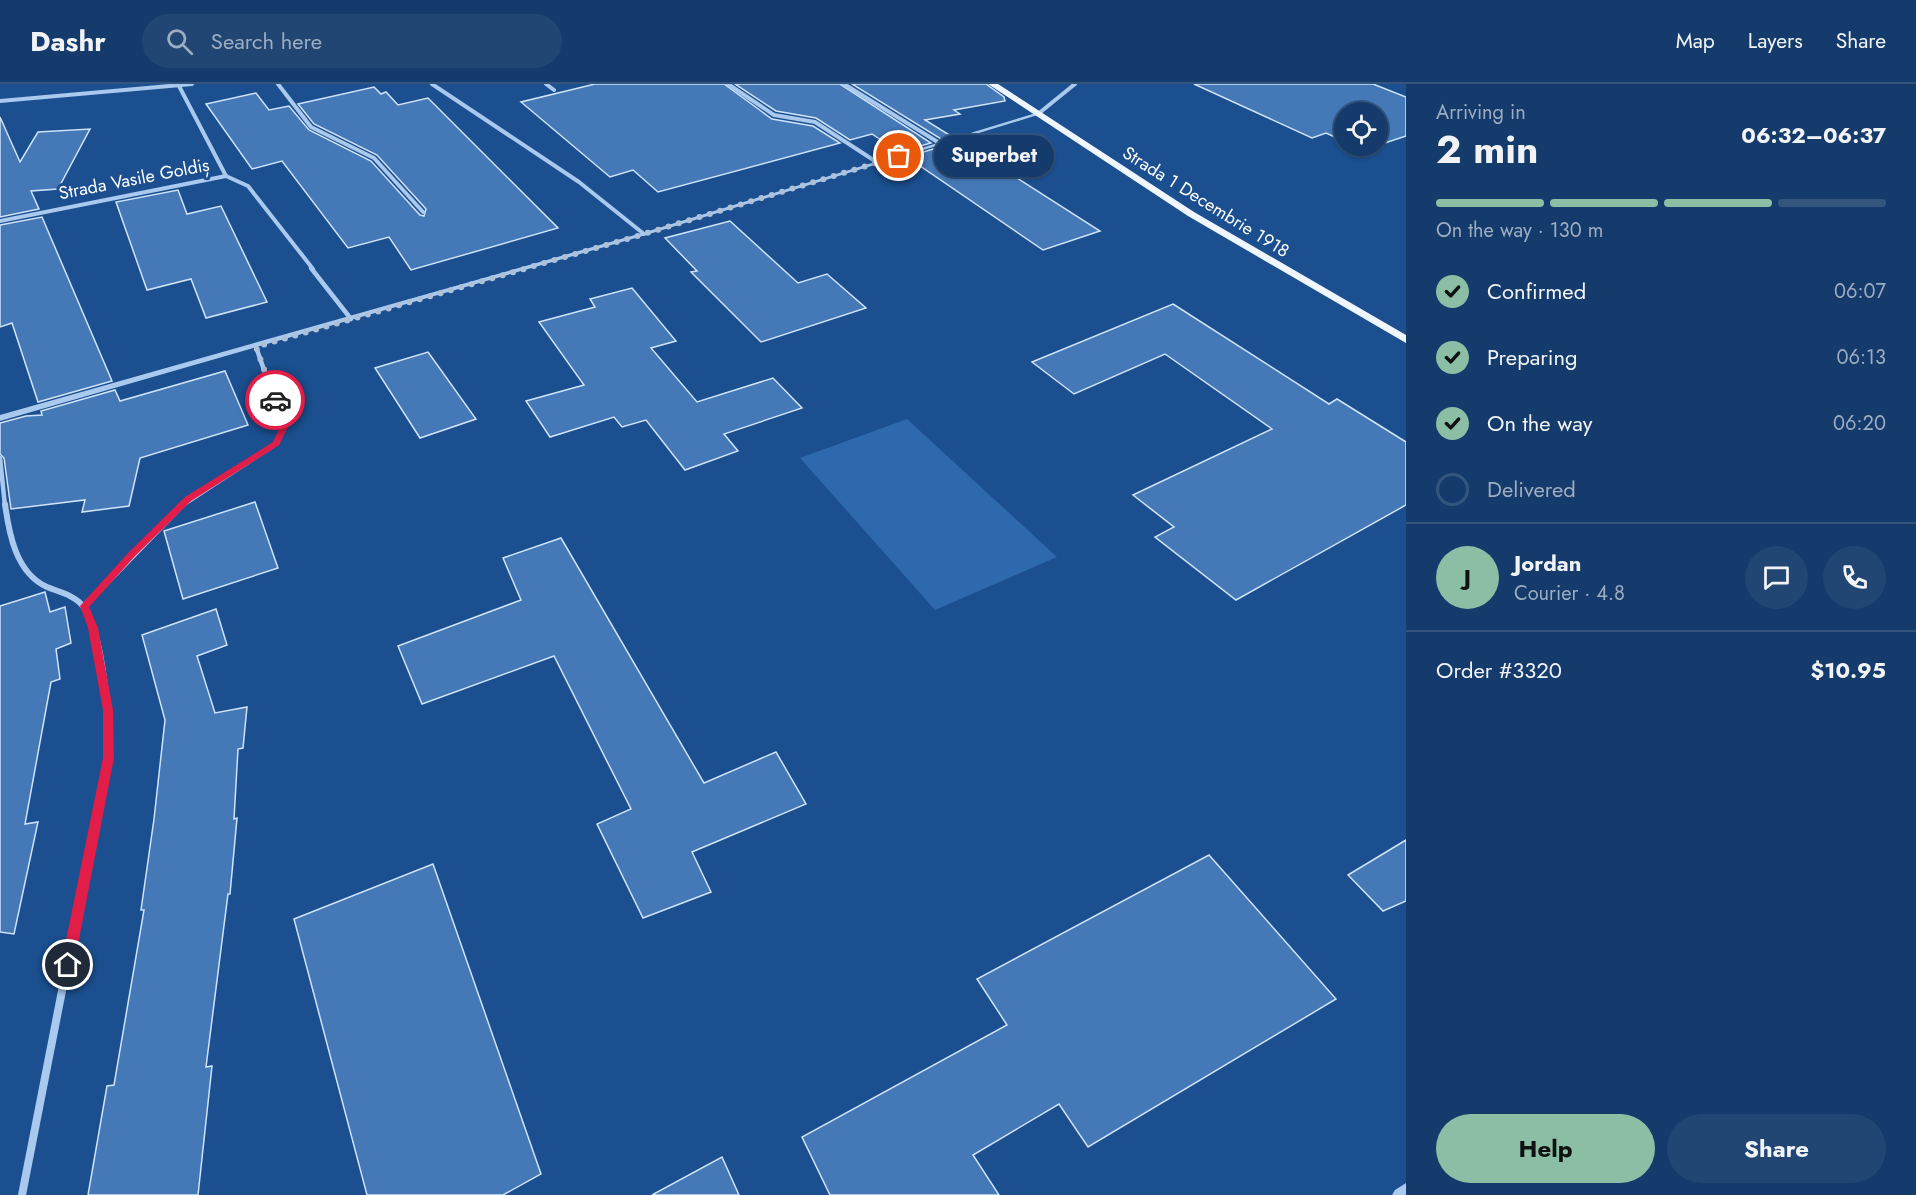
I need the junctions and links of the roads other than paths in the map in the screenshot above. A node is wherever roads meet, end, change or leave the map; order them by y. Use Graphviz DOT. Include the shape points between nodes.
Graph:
graph roads {
  1 [pos="134,84"];
  2 [pos="192,84"];
  3 [pos="278,84"];
  4 [pos="432,84"];
  5 [pos="546,84"];
  6 [pos="728,84"];
  7 [pos="843,84"];
  8 [pos="992,84"];
  9 [pos="1075,84"];
  10 [pos="179,87"];
  11 [pos="131,90"];
  12 [pos="554,90"];
  13 [pos="0,101"];
  14 [pos="1038,114"];
  15 [pos="941,144"];
  16 [pos="878,163"];
  17 [pos="226,176"];
  18 [pos="423,212"];
  19 [pos="0,221"];
  20 [pos="644,234"];
  21 [pos="351,319"];
  22 [pos="1406,340"];
  23 [pos="256,347"];
  24 [pos="0,418"];
  25 [pos="0,458"];
  26 [pos="84,606"];
  27 [pos="1406,1191"];
  28 [pos="22,1195"];
  29 [pos="1400,1195"];
  1 -- 11 [label="street"];
  2 -- 10 [label="street"];
  3 -- 18 [label="street" via="311,127 374,158"];
  4 -- 20 [label="street" via="579,182"];
  5 -- 12 [label="street"];
  6 -- 16 [label="street" via="774,114 815,122"];
  7 -- 15 [label="street"];
  8 -- 14 [label="main road, Strada 1 Decembrie 1918"];
  9 -- 14 [label="street"];
  10 -- 11 [label="street"];
  10 -- 17 [label="street"];
  11 -- 13 [label="street"];
  14 -- 15 [label="street"];
  14 -- 22 [label="main road, Strada 1 Decembrie 1918" via="1191,214"];
  15 -- 16 [label="street"];
  16 -- 20 [label="street"];
  17 -- 19 [label="street, Strada Vasile Goldiș"];
  17 -- 21 [label="street, Strada Vasile Goldiș" via="248,186"];
  20 -- 21 [label="street"];
  21 -- 23 [label="street"];
  23 -- 24 [label="street"];
  23 -- 26 [label="street" via="284,427 277,443 188,499"];
  25 -- 26 [label="street" via="18,560 38,582"];
  26 -- 28 [label="street" via="93,628 108,710 108,758"];
  27 -- 29 [label="street"];
}
